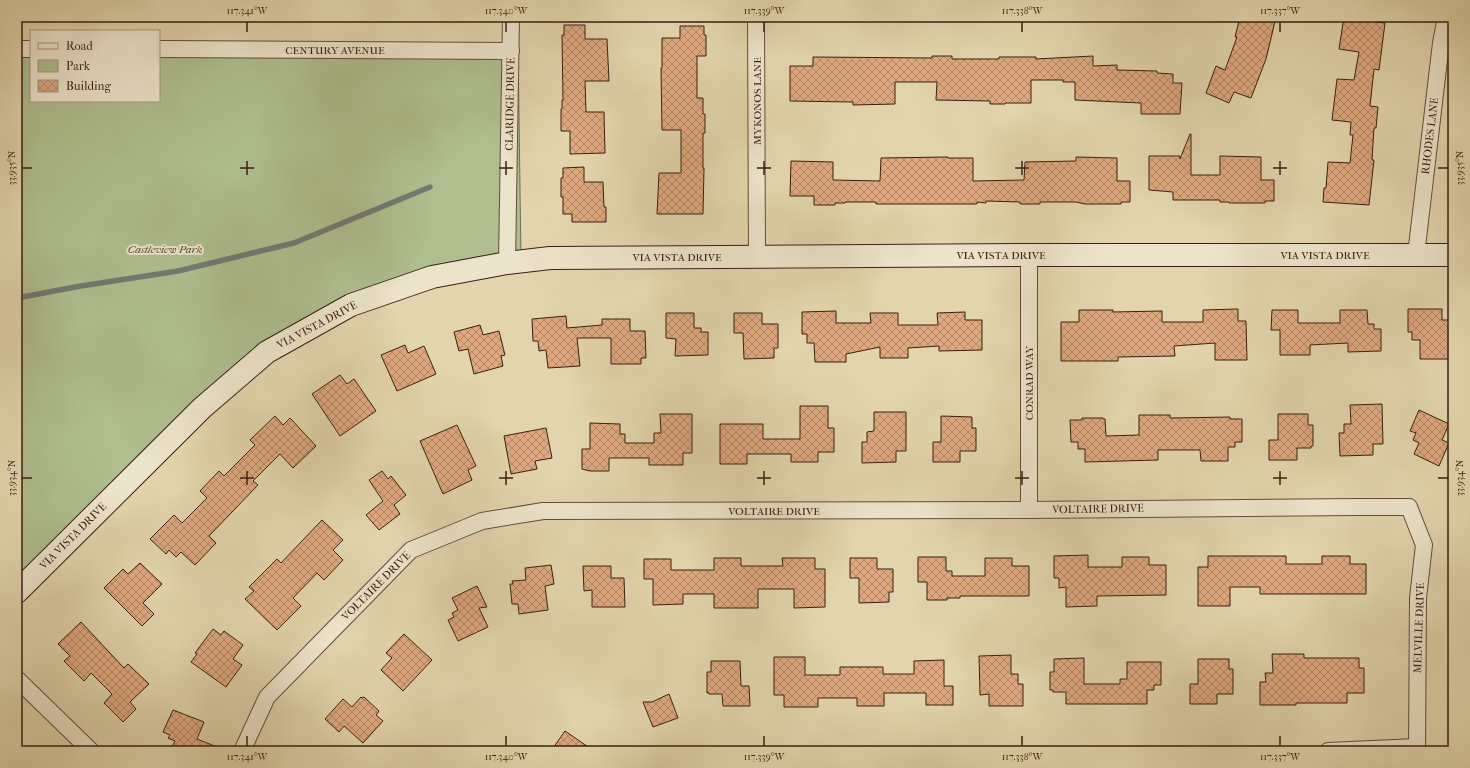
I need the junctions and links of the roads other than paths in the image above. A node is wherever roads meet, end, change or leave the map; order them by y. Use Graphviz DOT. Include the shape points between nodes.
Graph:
graph roads {
  1 [pos="511,17"];
  2 [pos="756,17"];
  3 [pos="1446,17"];
  4 [pos="17,49"];
  5 [pos="30,49"];
  6 [pos="160,50"];
  7 [pos="511,51"];
  8 [pos="1029,255"];
  9 [pos="1416,255"];
  10 [pos="1453,255"];
  11 [pos="757,256"];
  12 [pos="507,263"];
  13 [pos="1409,507"];
  14 [pos="1030,510"];
  15 [pos="17,592"];
  16 [pos="17,679"];
  17 [pos="1417,749"];
  18 [pos="91,751"];
  19 [pos="242,751"];
  20 [pos="1328,751"];
  1 -- 7 [label="street, CLARIDGE DRIVE"];
  2 -- 11 [label="street, MYKONOS LANE"];
  3 -- 9 [label="street, RHODES LANE"];
  4 -- 5 [label="street"];
  6 -- 7 [label="street, CENTURY AVENUE"];
  7 -- 12 [label="street, CLARIDGE DRIVE"];
  8 -- 9 [label="street, VIA VISTA DRIVE"];
  8 -- 11 [label="street, VIA VISTA DRIVE"];
  8 -- 14 [label="street, CONRAD WAY"];
  9 -- 10 [label="street, VIA VISTA DRIVE"];
  11 -- 12 [label="street, VIA VISTA DRIVE" via="550,258"];
  12 -- 15 [label="street, VIA VISTA DRIVE" via="432,277 351,305 266,352 202,408"];
  13 -- 14 [label="street, VOLTAIRE DRIVE"];
  13 -- 17 [label="street, MELVILLE DRIVE" via="1424,546 1418,598"];
  14 -- 19 [label="street, VOLTAIRE DRIVE" via="543,511 482,521 411,550 266,697"];
  16 -- 18 [label="street"];
  17 -- 20 [label="street"];
}
